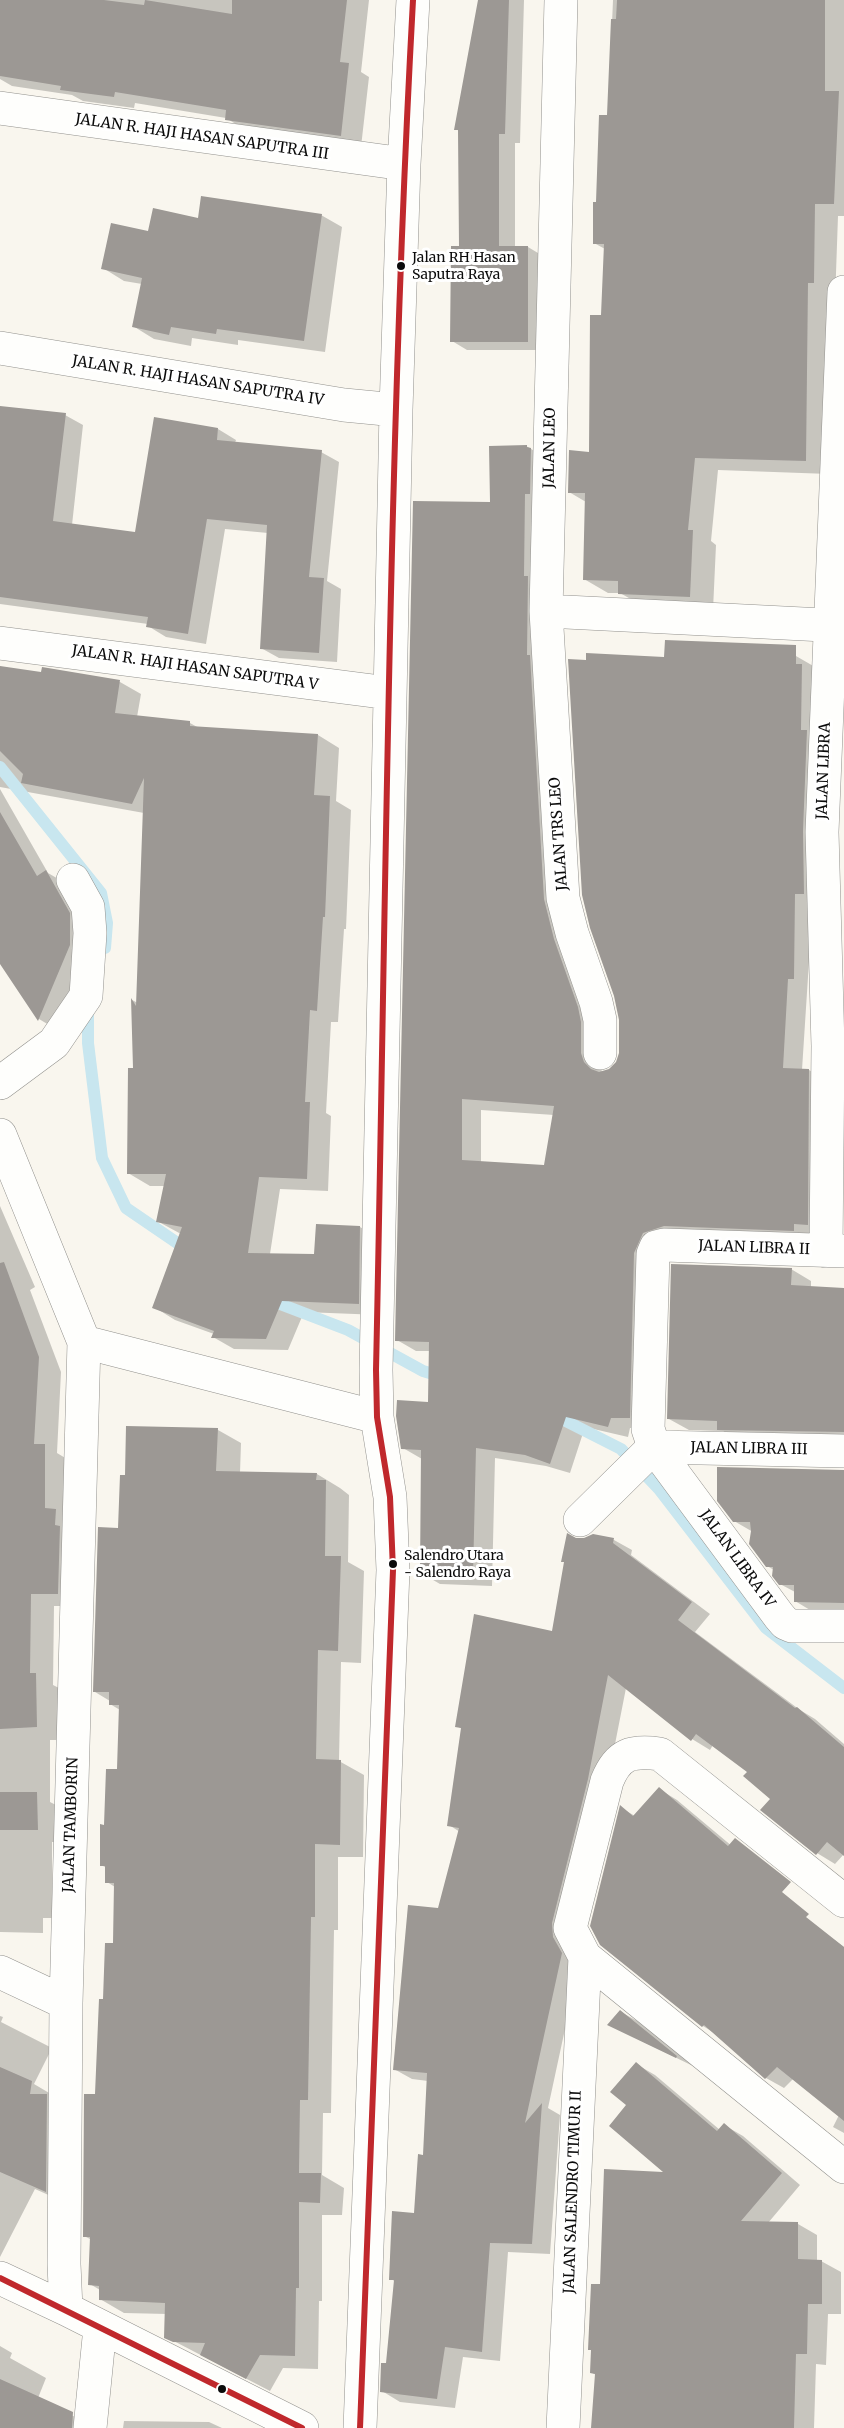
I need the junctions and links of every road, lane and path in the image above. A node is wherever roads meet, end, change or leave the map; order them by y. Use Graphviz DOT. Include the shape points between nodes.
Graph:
graph roads {
  1 [pos="413,0"];
  2 [pos="561,0"];
  3 [pos="0,108"];
  4 [pos="404,165"];
  5 [pos="844,292"];
  6 [pos="0,348"];
  7 [pos="396,410"];
  8 [pos="841,415"];
  9 [pos="546,611"];
  10 [pos="837,625"];
  11 [pos="0,643"];
  12 [pos="390,693"];
  13 [pos="833,833"];
  14 [pos="73,880"];
  15 [pos="836,1046"];
  16 [pos="600,1053"];
  17 [pos="0,1083"];
  18 [pos="0,1135"];
  19 [pos="835,1251"];
  20 [pos="84,1342"];
  21 [pos="377,1417"];
  22 [pos="844,1451"];
  23 [pos="641,1461"];
  24 [pos="580,1521"];
  25 [pos="844,1626"];
  26 [pos="844,1901"];
  27 [pos="585,1957"];
  28 [pos="0,1972"];
  29 [pos="66,2003"];
  30 [pos="844,2167"];
  31 [pos="0,2278"];
  32 [pos="66,2309"];
  33 [pos="100,2328"];
  34 [pos="90,2428"];
  35 [pos="302,2428"];
  36 [pos="360,2428"];
  37 [pos="563,2428"];
  1 -- 4 [label="street"];
  2 -- 9 [label="street, JALAN LEO"];
  3 -- 4 [label="street, JALAN R. HAJI HASAN SAPUTRA III"];
  4 -- 7 [label="street"];
  5 -- 8 [label="street, JALAN LIBRA"];
  6 -- 7 [label="street, JALAN R. HAJI HASAN SAPUTRA IV" via="344,405"];
  7 -- 12 [label="street"];
  8 -- 10 [label="street, JALAN LIBRA"];
  9 -- 10 [label="street"];
  9 -- 16 [label="street, JALAN TRS LEO" via="563,898 597,1002"];
  10 -- 13 [label="street, JALAN LIBRA"];
  11 -- 12 [label="street, JALAN R. HAJI HASAN SAPUTRA V"];
  12 -- 21 [label="street"];
  13 -- 15 [label="street, JALAN LIBRA"];
  14 -- 17 [label="street" via="88,907 86,996 54,1043"];
  15 -- 19 [label="street, JALAN LIBRA"];
  18 -- 20 [label="street"];
  19 -- 23 [label="street, JALAN LIBRA II" via="656,1247 648,1429"];
  20 -- 21 [label="street"];
  20 -- 29 [label="street, JALAN TAMBORIN"];
  21 -- 36 [label="street" via="390,1497 393,1569"];
  22 -- 23 [label="street, JALAN LIBRA III"];
  23 -- 24 [label="street"];
  23 -- 25 [label="street, JALAN LIBRA IV" via="785,1623"];
  26 -- 27 [label="street" via="660,1754 638,1752 621,1757 607,1781 570,1928"];
  27 -- 30 [label="street"];
  27 -- 37 [label="street, JALAN SALENDRO TIMUR II"];
  28 -- 29 [label="street"];
  29 -- 32 [label="street, JALAN TAMBORIN"];
  31 -- 32 [label="street"];
  32 -- 33 [label="street"];
  33 -- 34 [label="street"];
  33 -- 35 [label="street"];
}
